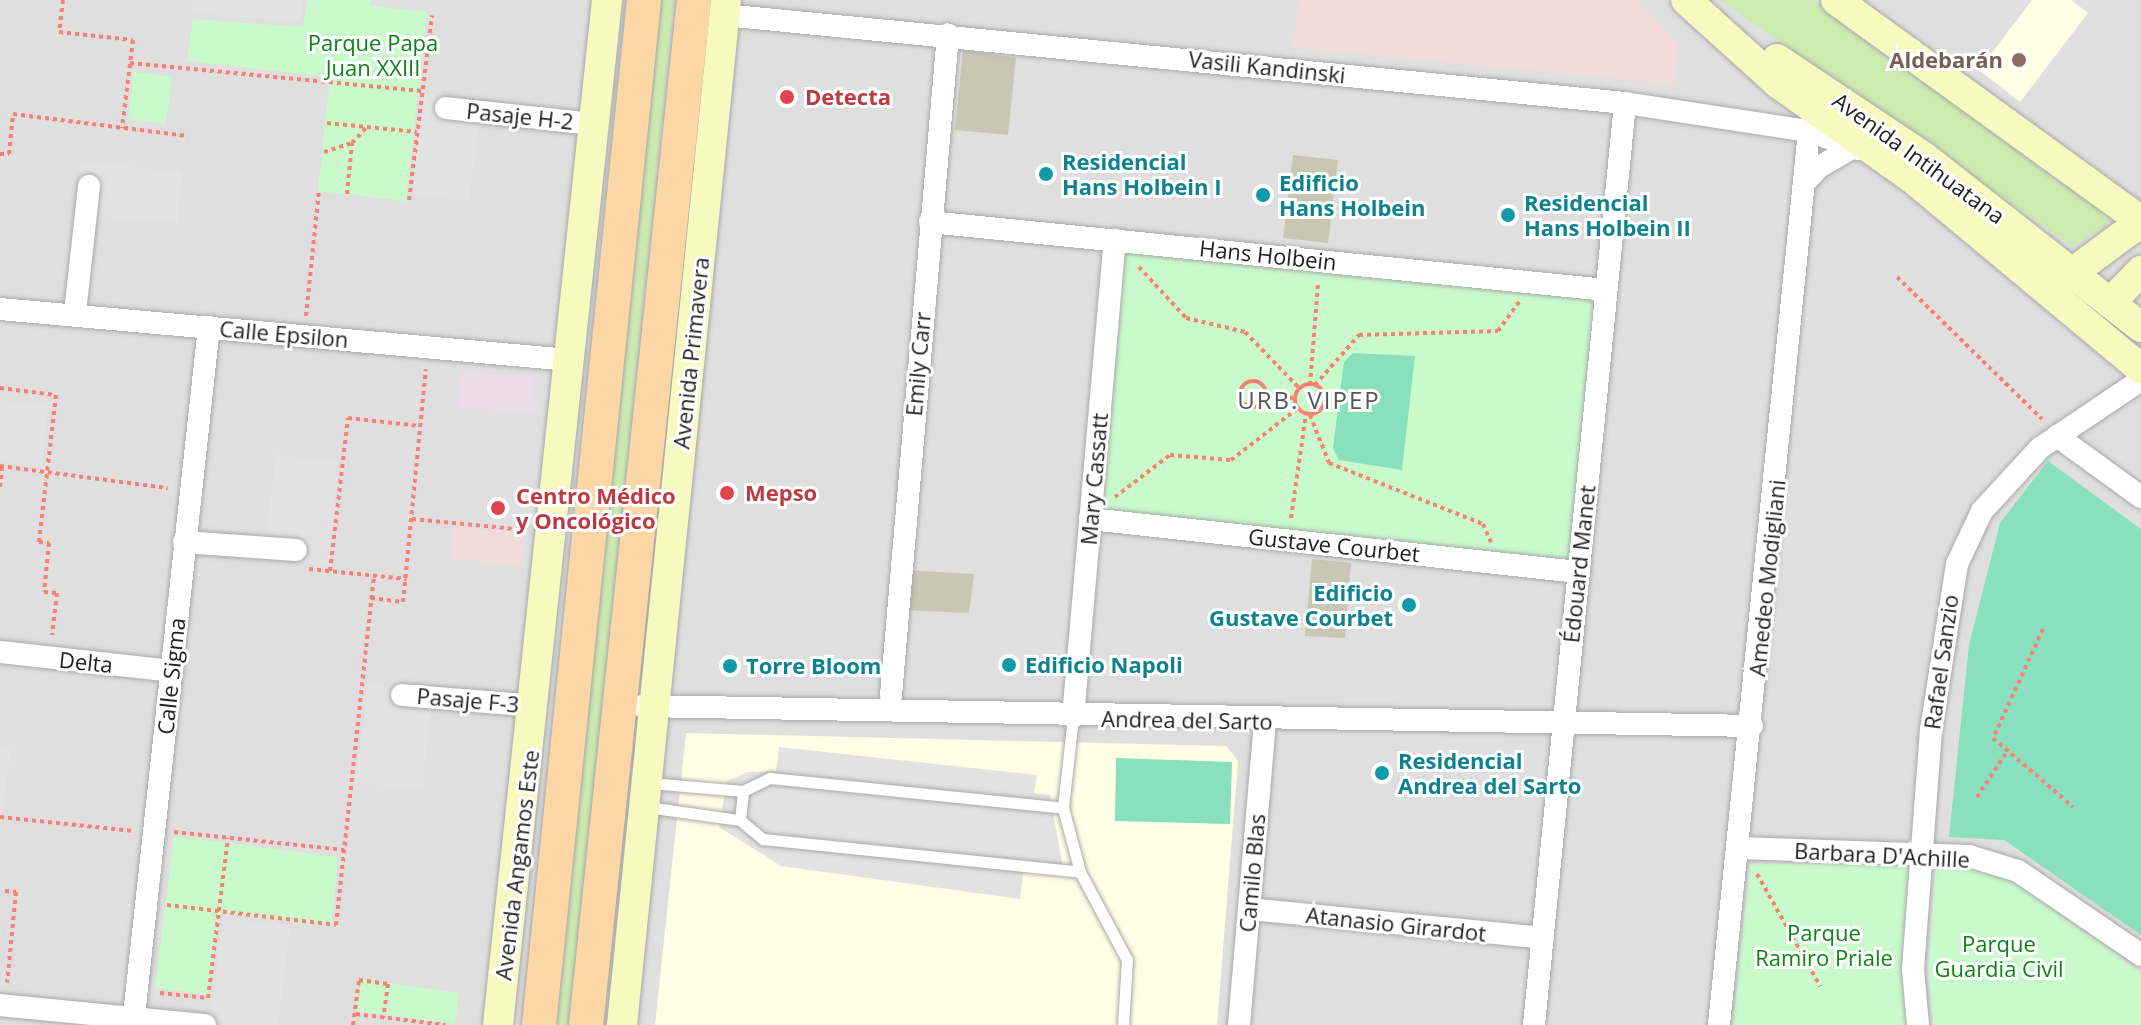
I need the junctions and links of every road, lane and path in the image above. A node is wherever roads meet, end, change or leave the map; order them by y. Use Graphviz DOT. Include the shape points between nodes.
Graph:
graph roads {
  1 [pos="63,0"];
  2 [pos="607,0"];
  3 [pos="644,0"];
  4 [pos="694,0"];
  5 [pos="1688,0"];
  6 [pos="1836,0"];
  7 [pos="725,8"];
  8 [pos="432,15"];
  9 [pos="948,34"];
  10 [pos="130,63"];
  11 [pos="1779,84"];
  12 [pos="422,91"];
  13 [pos="1625,103"];
  14 [pos="446,108"];
  15 [pos="1751,121"];
  16 [pos="327,123"];
  17 [pos="594,124"];
  18 [pos="367,127"];
  19 [pos="122,128"];
  20 [pos="1809,131"];
  21 [pos="417,132"];
  22 [pos="188,136"];
  23 [pos="352,143"];
  24 [pos="1853,147"];
  25 [pos="324,152"];
  26 [pos="0,154"];
  27 [pos="1885,159"];
  28 [pos="1805,182"];
  29 [pos="89,186"];
  30 [pos="319,191"];
  31 [pos="347,194"];
  32 [pos="409,200"];
  33 [pos="930,222"];
  34 [pos="2141,222"];
  35 [pos="1115,240"];
  36 [pos="1137,264"];
  37 [pos="2141,271"];
  38 [pos="1319,273"];
  39 [pos="2072,273"];
  40 [pos="1897,277"];
  41 [pos="1606,290"];
  42 [pos="1525,293"];
  43 [pos="2110,303"];
  44 [pos="0,309"];
  45 [pos="75,313"];
  46 [pos="209,327"];
  47 [pos="2141,327"];
  48 [pos="303,335"];
  49 [pos="428,347"];
  50 [pos="569,360"];
  51 [pos="2141,369"];
  52 [pos="2141,380"];
  53 [pos="1312,385"];
  54 [pos="0,388"];
  55 [pos="1300,389"];
  56 [pos="1266,395"];
  57 [pos="1295,398"];
  58 [pos="1298,408"];
  59 [pos="1308,414"];
  60 [pos="420,426"];
  61 [pos="2057,436"];
  62 [pos="1,467"];
  63 [pos="47,472"];
  64 [pos="0,487"];
  65 [pos="190,490"];
  66 [pos="2141,497"];
  67 [pos="1097,512"];
  68 [pos="412,519"];
  69 [pos="1290,527"];
  70 [pos="527,530"];
  71 [pos="184,542"];
  72 [pos="1478,547"];
  73 [pos="296,550"];
  74 [pos="330,571"];
  75 [pos="1579,572"];
  76 [pos="374,576"];
  77 [pos="371,598"];
  78 [pos="2043,629"];
  79 [pos="0,652"];
  80 [pos="49,658"];
  81 [pos="172,671"];
  82 [pos="402,695"];
  83 [pos="891,695"];
  84 [pos="535,706"];
  85 [pos="639,706"];
  86 [pos="1073,717"];
  87 [pos="1265,721"];
  88 [pos="1752,726"];
  89 [pos="1563,727"];
  90 [pos="2008,750"];
  91 [pos="743,791"];
  92 [pos="647,795"];
  93 [pos="1977,797"];
  94 [pos="2073,807"];
  95 [pos="1063,808"];
  96 [pos="740,820"];
  97 [pos="228,838"];
  98 [pos="1740,848"];
  99 [pos="1921,856"];
  100 [pos="1080,872"];
  101 [pos="5,891"];
  102 [pos="162,905"];
  103 [pos="1249,909"];
  104 [pos="220,911"];
  105 [pos="1543,938"];
  106 [pos="2141,955"];
  107 [pos="1820,986"];
  108 [pos="151,992"];
  109 [pos="2,1006"];
  110 [pos="355,1014"];
  111 [pos="383,1018"];
  112 [pos="133,1021"];
  113 [pos="205,1025"];
  114 [pos="353,1025"];
  115 [pos="445,1025"];
  116 [pos="498,1025"];
  117 [pos="539,1025"];
  118 [pos="586,1025"];
  119 [pos="622,1025"];
  120 [pos="1123,1025"];
  121 [pos="1239,1025"];
  122 [pos="1534,1025"];
  123 [pos="1719,1025"];
  124 [pos="1918,1025"];
  1 -- 10 [label="path" via="59,32 133,40"];
  2 -- 17 [label="main road"];
  3 -- 117 [label="main road, Avenida Angamos Este"];
  4 -- 85 [label="main road, Avenida Primavera"];
  5 -- 11 [label="main road"];
  5 -- 39 [label="main road, Avenida Intihuatana" via="1924,157"];
  6 -- 34 [label="main road"];
  7 -- 9 [label="street, Vasili Kandinski"];
  7 -- 85 [label="main road, Avenida Primavera"];
  8 -- 12 [label="path"];
  9 -- 13 [label="street, Vasili Kandinski"];
  9 -- 33 [label="street, Emily Carr"];
  10 -- 12 [label="path"];
  10 -- 19 [label="path"];
  11 -- 15 [label="street" via="1781,99 1773,113"];
  11 -- 20 [label="street"];
  11 -- 27 [label="main road"];
  12 -- 21 [label="path"];
  13 -- 15 [label="street, Vasili Kandinski"];
  13 -- 41 [label="street, Édouard Manet"];
  14 -- 17 [label="street, Pasaje H-2"];
  15 -- 20 [label="street, Vasili Kandinski"];
  16 -- 18 [label="path"];
  17 -- 50 [label="main road"];
  18 -- 21 [label="path"];
  18 -- 23 [label="path"];
  19 -- 22 [label="path"];
  19 -- 26 [label="path" via="13,114 9,154"];
  20 -- 24 [label="street, Vasili Kandinski"];
  20 -- 28 [label="street, Amedeo Modigliani"];
  21 -- 32 [label="path"];
  23 -- 25 [label="path"];
  23 -- 31 [label="path"];
  24 -- 27 [label="street, Vasili Kandinski"];
  24 -- 28 [label="street"];
  27 -- 51 [label="main road"];
  28 -- 88 [label="street, Amedeo Modigliani"];
  29 -- 45 [label="street"];
  30 -- 48 [label="path"];
  33 -- 35 [label="street, Hans Holbein"];
  33 -- 83 [label="street, Emily Carr"];
  34 -- 39 [label="main road"];
  35 -- 41 [label="street, Hans Holbein"];
  35 -- 67 [label="street, Mary Cassatt"];
  36 -- 55 [label="path" via="1186,318 1245,332"];
  37 -- 43 [label="main road"];
  38 -- 53 [label="path"];
  39 -- 43 [label="main road, Avenida Intihuatana"];
  40 -- 61 [label="path"];
  41 -- 75 [label="street, Édouard Manet"];
  42 -- 53 [label="path" via="1498,331 1359,335"];
  43 -- 47 [label="main road, Avenida Intihuatana"];
  44 -- 45 [label="street, Calle Epsilon"];
  45 -- 46 [label="street, Calle Epsilon"];
  46 -- 48 [label="street, Calle Epsilon"];
  46 -- 65 [label="street, Calle Sigma"];
  48 -- 49 [label="street, Calle Epsilon"];
  49 -- 50 [label="street, Calle Epsilon"];
  49 -- 60 [label="path"];
  50 -- 84 [label="main road"];
  52 -- 61 [label="street, Rafael Sanzio"];
  53 -- 55 [label="path"];
  53 -- 59 [label="path" via="1324,393 1325,403"];
  54 -- 63 [label="path" via="56,395"];
  55 -- 57 [label="path"];
  56 -- 56 [label="path" via="1256,381 1241,392 1246,404 1254,406"];
  56 -- 57 [label="path"];
  57 -- 58 [label="path"];
  58 -- 59 [label="path"];
  58 -- 67 [label="path" via="1231,460 1170,455"];
  59 -- 69 [label="path"];
  59 -- 72 [label="path" via="1329,463 1483,524 1494,549"];
  60 -- 68 [label="path"];
  60 -- 74 [label="path" via="348,418"];
  61 -- 66 [label="street"];
  61 -- 99 [label="street, Rafael Sanzio" via="1982,511 1957,564 1931,730"];
  62 -- 63 [label="path"];
  62 -- 64 [label="path"];
  63 -- 65 [label="path"];
  63 -- 80 [label="path" via="39,542 49,543 44,592 57,593"];
  65 -- 71 [label="street, Calle Sigma"];
  67 -- 75 [label="street, Gustave Courbet"];
  67 -- 86 [label="street, Mary Cassatt"];
  68 -- 70 [label="path"];
  68 -- 77 [label="path" via="403,602"];
  71 -- 73 [label="street"];
  71 -- 81 [label="street, Calle Sigma"];
  75 -- 89 [label="street, Édouard Manet"];
  76 -- 77 [label="path"];
  77 -- 104 [label="path" via="336,925"];
  78 -- 90 [label="path" via="1993,738"];
  79 -- 80 [label="street, Delta"];
  80 -- 81 [label="street, Delta"];
  81 -- 112 [label="street, Calle Sigma"];
  82 -- 84 [label="street, Pasaje F-3"];
  84 -- 116 [label="main road, Avenida Angamos Este"];
  85 -- 86 [label="street, Andrea del Sarto"];
  85 -- 92 [label="main road"];
  85 -- 118 [label="main road"];
  86 -- 87 [label="street, Andrea del Sarto"];
  86 -- 95 [label="lane"];
  87 -- 89 [label="street, Andrea del Sarto"];
  87 -- 103 [label="street, Camilo Blas"];
  88 -- 89 [label="street, Andrea del Sarto"];
  88 -- 98 [label="street, Amedeo Modigliani"];
  89 -- 105 [label="street, Édouard Manet"];
  90 -- 93 [label="path"];
  90 -- 94 [label="path"];
  91 -- 92 [label="lane"];
  91 -- 95 [label="lane" via="770,778"];
  91 -- 96 [label="lane"];
  92 -- 96 [label="lane"];
  92 -- 119 [label="main road"];
  95 -- 100 [label="lane"];
  96 -- 100 [label="lane" via="763,839"];
  97 -- 104 [label="path"];
  98 -- 99 [label="street, Barbara D'Achille"];
  98 -- 107 [label="path"];
  98 -- 123 [label="street, Amedeo Modigliani"];
  99 -- 106 [label="street, Barbara D'Achille" via="1969,856 2018,871"];
  99 -- 124 [label="street, Rafael Sanzio" via="1913,969"];
  100 -- 120 [label="lane" via="1127,960"];
  101 -- 109 [label="path" via="16,892"];
  102 -- 104 [label="path"];
  103 -- 105 [label="street, Atanasio Girardot"];
  103 -- 121 [label="street, Camilo Blas"];
  104 -- 108 [label="path" via="208,998"];
  105 -- 122 [label="street, Édouard Manet"];
  109 -- 112 [label="street"];
  110 -- 111 [label="path"];
  110 -- 111 [label="path" via="359,980 388,984"];
  110 -- 114 [label="path"];
  111 -- 115 [label="path"];
  112 -- 113 [label="street"];
}
